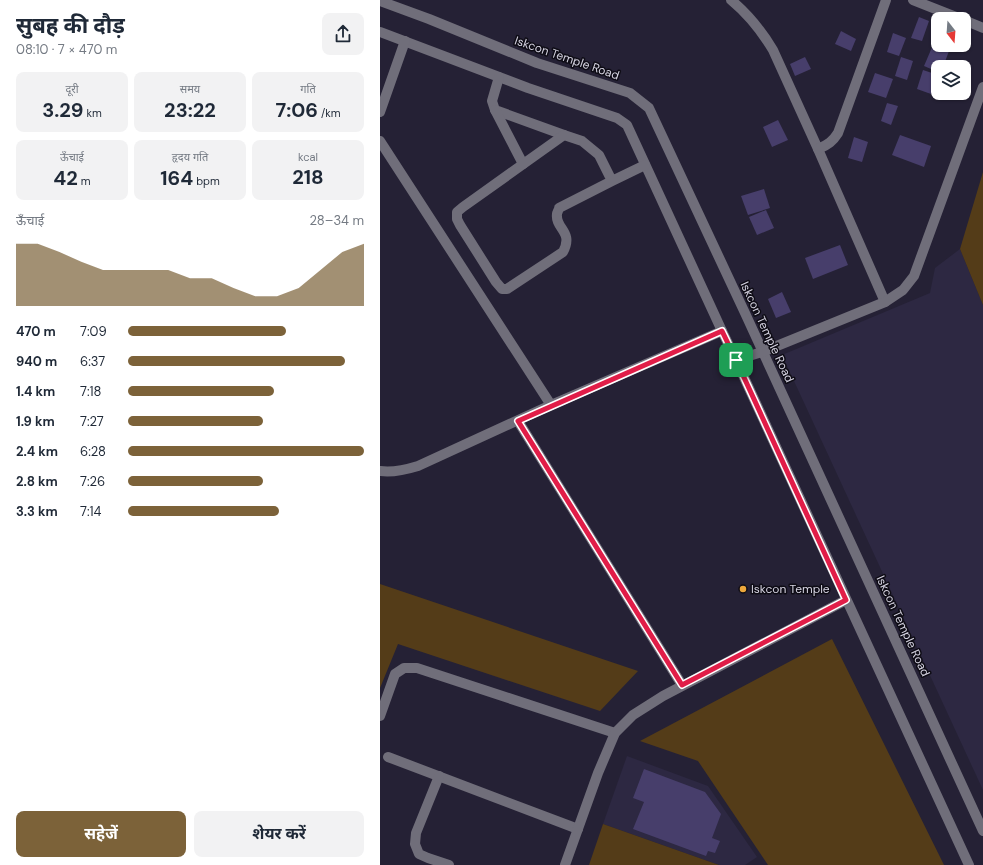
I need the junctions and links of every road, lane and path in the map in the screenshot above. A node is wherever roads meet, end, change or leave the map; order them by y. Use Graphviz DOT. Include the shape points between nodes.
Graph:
graph roads {
  1 [pos="731,0"];
  2 [pos="886,0"];
  3 [pos="913,0"];
  4 [pos="380,1"];
  5 [pos="402,4"];
  6 [pos="943,12"];
  7 [pos="971,23"];
  8 [pos="983,28"];
  9 [pos="380,32"];
  10 [pos="404,41"];
  11 [pos="499,77"];
  12 [pos="983,88"];
  13 [pos="495,110"];
  14 [pos="380,112"];
  15 [pos="564,135"];
  16 [pos="380,141"];
  17 [pos="818,149"];
  18 [pos="523,164"];
  19 [pos="645,165"];
  20 [pos="612,181"];
  21 [pos="885,302"];
  22 [pos="722,331"];
  23 [pos="762,352"];
  24 [pos="736,360"];
  25 [pos="551,406"];
  26 [pos="518,421"];
  27 [pos="380,471"];
  28 [pos="846,600"];
  29 [pos="682,685"];
  30 [pos="380,716"];
  31 [pos="615,733"];
  32 [pos="388,757"];
  33 [pos="439,776"];
  34 [pos="578,829"];
  35 [pos="983,831"];
  36 [pos="449,865"];
  37 [pos="565,865"];
  38 [pos="969,865"];
  1 -- 17 [label="street" via="753,21 769,43"];
  2 -- 17 [label="street" via="838,132 833,141"];
  3 -- 6 [label="street"];
  4 -- 5 [label="street, Iskcon Temple Road"];
  5 -- 23 [label="street, Iskcon Temple Road" via="537,63 630,93 649,108"];
  7 -- 8 [label="street"];
  9 -- 10 [label="street"];
  10 -- 11 [label="street"];
  10 -- 14 [label="street"];
  11 -- 13 [label="street" via="492,102"];
  11 -- 19 [label="street" via="617,118 626,125"];
  12 -- 21 [label="street" via="914,276 903,290"];
  13 -- 15 [label="street"];
  13 -- 18 [label="street"];
  15 -- 18 [label="street"];
  15 -- 20 [label="street" via="582,141 599,155"];
  16 -- 25 [label="street"];
  17 -- 21 [label="street"];
  18 -- 20 [label="street" via="457,212 460,225 502,288 508,289 563,252 567,237 557,215 560,208"];
  19 -- 20 [label="street"];
  19 -- 22 [label="street"];
  21 -- 23 [label="street"];
  22 -- 24 [label="street"];
  22 -- 25 [label="street"];
  23 -- 24 [label="street"];
  23 -- 35 [label="street, Iskcon Temple Road"];
  24 -- 28 [label="street"];
  25 -- 26 [label="street"];
  26 -- 27 [label="street" via="418,466 404,470"];
  26 -- 29 [label="street"];
  28 -- 29 [label="street"];
  28 -- 38 [label="street"];
  29 -- 31 [label="street" via="633,715"];
  30 -- 31 [label="street" via="395,674 404,668 417,668"];
  31 -- 34 [label="street"];
  32 -- 33 [label="street"];
  33 -- 34 [label="street"];
  33 -- 36 [label="street" via="416,833 415,844 419,854"];
  34 -- 37 [label="street"];
}
